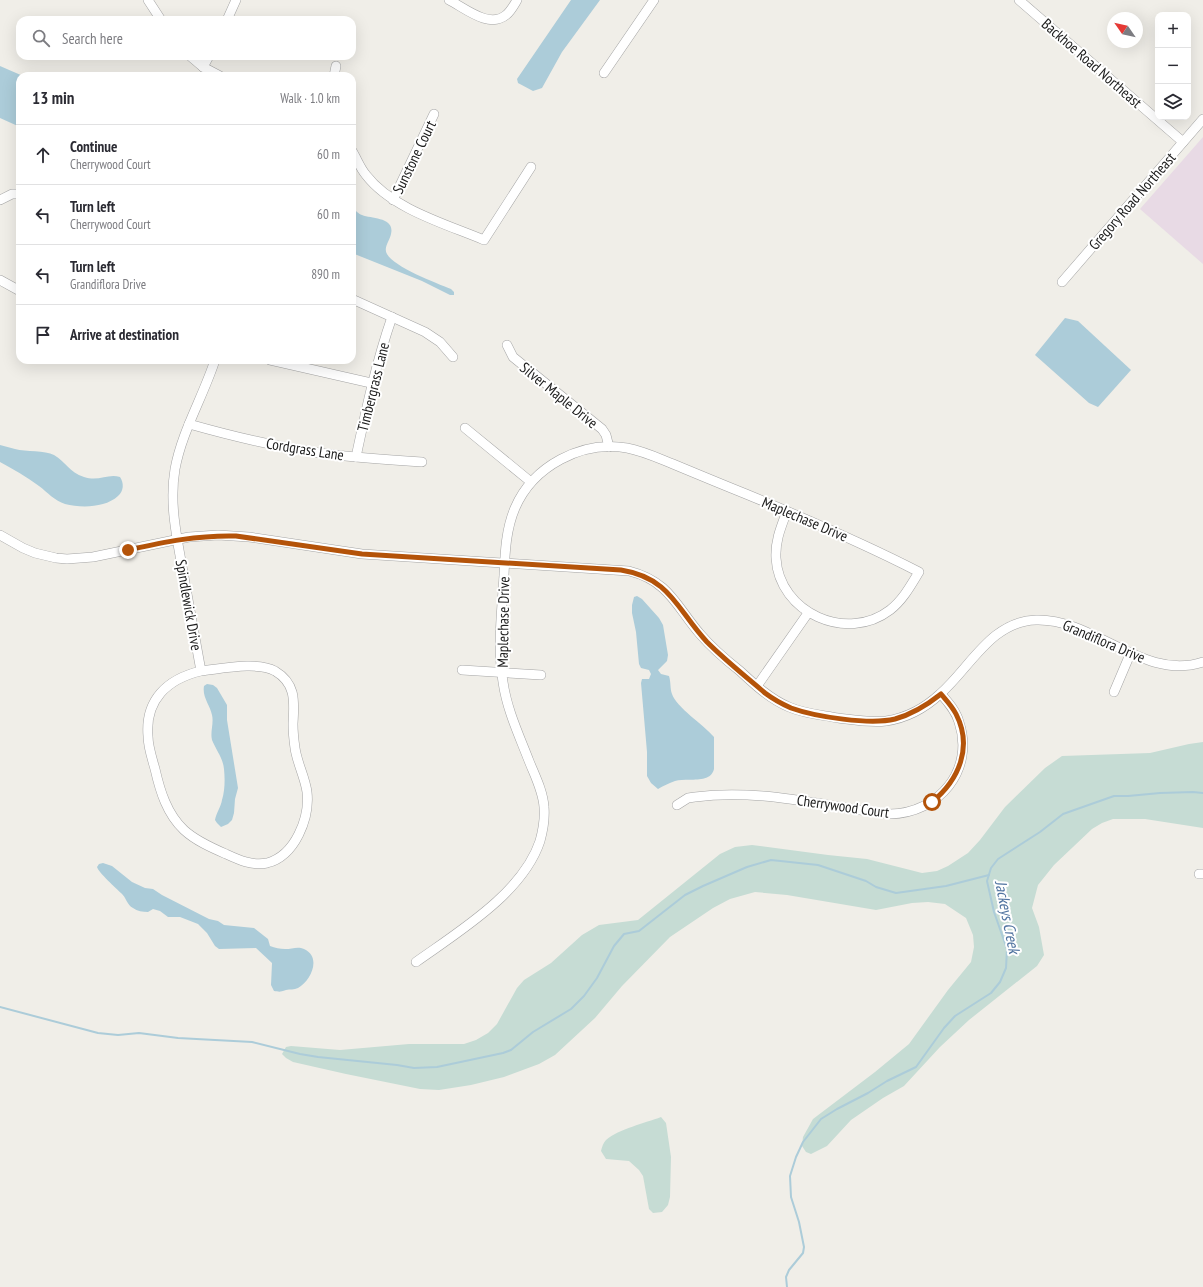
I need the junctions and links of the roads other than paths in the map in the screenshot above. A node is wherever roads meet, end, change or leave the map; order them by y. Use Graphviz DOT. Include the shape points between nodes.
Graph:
graph roads {
  1 [pos="148,0"];
  2 [pos="236,0"];
  3 [pos="449,0"];
  4 [pos="517,0"];
  5 [pos="654,0"];
  6 [pos="1019,0"];
  7 [pos="158,16"];
  8 [pos="229,16"];
  9 [pos="195,60"];
  10 [pos="207,60"];
  11 [pos="203,66"];
  12 [pos="336,66"];
  13 [pos="213,72"];
  14 [pos="335,72"];
  15 [pos="604,74"];
  16 [pos="434,114"];
  17 [pos="1203,120"];
  18 [pos="1183,142"];
  19 [pos="356,158"];
  20 [pos="531,167"];
  21 [pos="16,194"];
  22 [pos="0,200"];
  23 [pos="393,200"];
  24 [pos="0,280"];
  25 [pos="1062,282"];
  26 [pos="16,289"];
  27 [pos="356,301"];
  28 [pos="392,317"];
  29 [pos="507,345"];
  30 [pos="453,357"];
  31 [pos="214,364"];
  32 [pos="287,364"];
  33 [pos="371,384"];
  34 [pos="189,424"];
  35 [pos="465,428"];
  36 [pos="609,446"];
  37 [pos="356,457"];
  38 [pos="422,462"];
  39 [pos="531,482"];
  40 [pos="787,511"];
  41 [pos="0,535"];
  42 [pos="177,539"];
  43 [pos="505,562"];
  44 [pos="808,613"];
  45 [pos="1131,652"];
  46 [pos="1203,662"];
  47 [pos="462,670"];
  48 [pos="201,671"];
  49 [pos="501,672"];
  50 [pos="541,675"];
  51 [pos="757,686"];
  52 [pos="1114,692"];
  53 [pos="941,694"];
  54 [pos="677,805"];
  55 [pos="416,962"];
  1 -- 7 [label="street"];
  2 -- 8 [label="street"];
  3 -- 4 [label="street" via="488,20 493,20 507,14"];
  5 -- 15 [label="street"];
  6 -- 18 [label="street, Backhoe Road Northeast"];
  9 -- 11 [label="street"];
  10 -- 11 [label="street"];
  11 -- 13 [label="street"];
  12 -- 14 [label="street"];
  16 -- 23 [label="street, Sunstone Court"];
  17 -- 18 [label="street, Gregory Road Northeast"];
  18 -- 25 [label="street, Gregory Road Northeast"];
  19 -- 23 [label="street" via="366,176"];
  20 -- 23 [label="street" via="484,240"];
  21 -- 22 [label="street"];
  24 -- 26 [label="street"];
  27 -- 28 [label="street"];
  28 -- 30 [label="street" via="433,336"];
  28 -- 33 [label="street, Timbergrass Lane"];
  29 -- 36 [label="street, Silver Maple Drive" via="513,358 602,430"];
  31 -- 34 [label="street, Spindlewick Drive"];
  32 -- 33 [label="street"];
  33 -- 37 [label="street, Timbergrass Lane"];
  34 -- 37 [label="street, Cordgrass Lane" via="261,443"];
  34 -- 42 [label="street, Spindlewick Drive" via="178,455 174,482 173,508"];
  35 -- 39 [label="street"];
  36 -- 39 [label="street, Maplechase Drive" via="582,450 559,460"];
  36 -- 40 [label="street, Maplechase Drive" via="638,450"];
  37 -- 38 [label="street, Cordgrass Lane"];
  39 -- 43 [label="street, Maplechase Drive" via="511,519"];
  40 -- 44 [label="street" via="776,549 777,569 788,594"];
  40 -- 44 [label="street, Maplechase Drive" via="919,572 899,602 891,610 874,619 856,624 838,624"];
  41 -- 42 [label="street, Grandiflora Drive" via="36,553 67,559 93,557"];
  42 -- 43 [label="street, Grandiflora Drive" via="236,536 362,554"];
  42 -- 48 [label="street, Spindlewick Drive"];
  43 -- 49 [label="street, Maplechase Drive" via="500,637"];
  43 -- 51 [label="street, Grandiflora Drive" via="621,570 650,579 668,592 707,642"];
  44 -- 51 [label="street"];
  45 -- 46 [label="street, Grandiflora Drive" via="1165,665 1186,666"];
  45 -- 52 [label="street"];
  45 -- 53 [label="street, Grandiflora Drive" via="1063,623 1026,621 991,639"];
  47 -- 49 [label="street"];
  48 -- 48 [label="street, Spindlewick Drive" via="168,684 159,694 150,712 148,737 163,799 184,830 195,838 242,861 272,861 283,854 293,842 302,827 306,811 307,791 295,746 295,706 291,688 281,675 269,669 250,666"];
  49 -- 50 [label="street"];
  49 -- 55 [label="street, Maplechase Drive" via="511,716 542,795 542,832 535,852 524,870 491,907"];
  51 -- 53 [label="street, Grandiflora Drive" via="777,701 800,711 861,721 885,721 902,717 918,710"];
  53 -- 54 [label="street, Cherrywood Court" via="959,721 963,739 962,758 948,787 936,799 922,807 905,813 890,814 774,796 742,794 688,798"];
}
